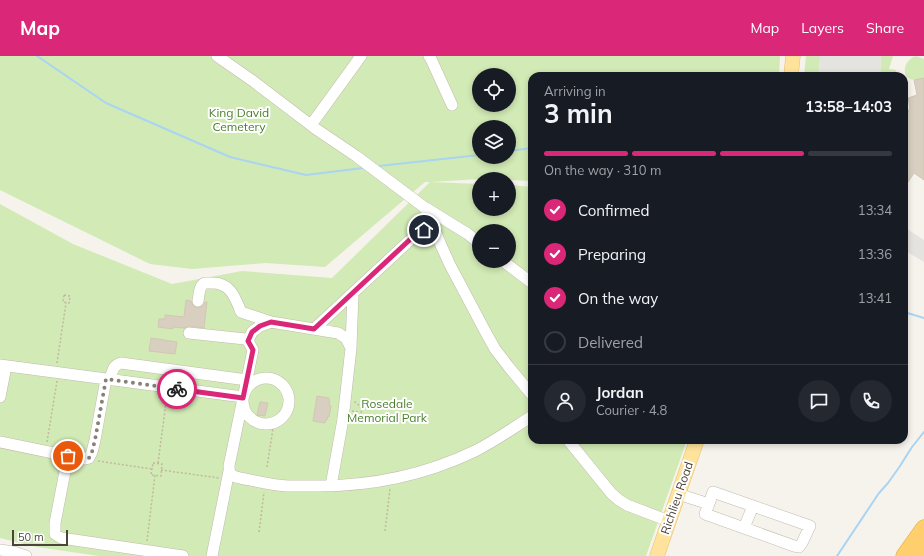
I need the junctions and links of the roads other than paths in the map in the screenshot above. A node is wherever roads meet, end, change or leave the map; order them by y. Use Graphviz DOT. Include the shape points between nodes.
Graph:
graph roads {
  1 [pos="217,56"];
  2 [pos="361,56"];
  3 [pos="429,56"];
  4 [pos="792,56"];
  5 [pos="791,72"];
  6 [pos="452,105"];
  7 [pos="311,125"];
  8 [pos="424,207"];
  9 [pos="431,218"];
  10 [pos="417,233"];
  11 [pos="437,235"];
  12 [pos="472,238"];
  13 [pos="512,268"];
  14 [pos="528,280"];
  15 [pos="353,293"];
  16 [pos="198,301"];
  17 [pos="271,322"];
  18 [pos="314,329"];
  19 [pos="189,333"];
  20 [pos="248,341"];
  21 [pos="351,348"];
  22 [pos="3,366"];
  23 [pos="110,380"];
  24 [pos="247,380"];
  25 [pos="528,390"];
  26 [pos="0,397"];
  27 [pos="243,398"];
  28 [pos="528,419"];
  29 [pos="0,442"];
  30 [pos="571,444"];
  31 [pos="696,444"];
  32 [pos="68,456"];
  33 [pos="228,475"];
  34 [pos="331,486"];
  35 [pos="678,494"];
  36 [pos="709,504"];
  37 [pos="753,506"];
  38 [pos="669,521"];
  39 [pos="744,528"];
  40 [pos="924,528"];
  41 [pos="924,548"];
  42 [pos="0,550"];
  43 [pos="26,556"];
  44 [pos="184,556"];
  45 [pos="212,556"];
  46 [pos="657,556"];
  47 [pos="904,556"];
  48 [pos="918,556"];
  1 -- 7 [label="street"];
  2 -- 7 [label="street"];
  3 -- 6 [label="street"];
  4 -- 5 [label="main road"];
  7 -- 8 [label="street"];
  8 -- 9 [label="street"];
  8 -- 12 [label="street"];
  9 -- 10 [label="street"];
  9 -- 11 [label="street"];
  10 -- 11 [label="street" via="424,230"];
  10 -- 15 [label="street"];
  11 -- 25 [label="street" via="450,265 496,349"];
  13 -- 14 [label="street"];
  15 -- 18 [label="street"];
  15 -- 21 [label="street"];
  16 -- 17 [label="street" via="201,286 205,283 215,283 225,286 234,296 241,312"];
  17 -- 18 [label="street"];
  17 -- 20 [label="street" via="252,332"];
  18 -- 21 [label="street" via="338,333 346,338"];
  19 -- 20 [label="street"];
  20 -- 24 [label="street" via="253,350"];
  21 -- 34 [label="street" via="343,419"];
  22 -- 23 [label="street"];
  22 -- 26 [label="street"];
  23 -- 24 [label="street" via="112,370 117,364 122,363"];
  23 -- 27 [label="street"];
  23 -- 32 [label="street" via="89,458"];
  24 -- 27 [label="street"];
  27 -- 27 [label="street" via="251,384 264,378 279,382 288,394 289,402 284,415 274,422 264,424 257,422 246,412"];
  27 -- 33 [label="street"];
  28 -- 34 [label="street" via="495,440 439,466 392,479"];
  29 -- 32 [label="street"];
  30 -- 38 [label="street" via="619,500"];
  31 -- 35 [label="main road, Richlieu Road"];
  32 -- 44 [label="street" via="55,534 61,538"];
  33 -- 34 [label="street" via="230,473 240,478 288,486"];
  33 -- 45 [label="street"];
  35 -- 36 [label="street"];
  35 -- 38 [label="main road, Richlieu Road"];
  36 -- 37 [label="street" via="713,492"];
  36 -- 39 [label="street" via="705,514"];
  37 -- 39 [label="street"];
  37 -- 39 [label="street" via="810,526 798,547"];
  38 -- 46 [label="main road, Richlieu Road"];
  40 -- 47 [label="highway"];
  41 -- 48 [label="highway"];
  42 -- 43 [label="street"];
}
